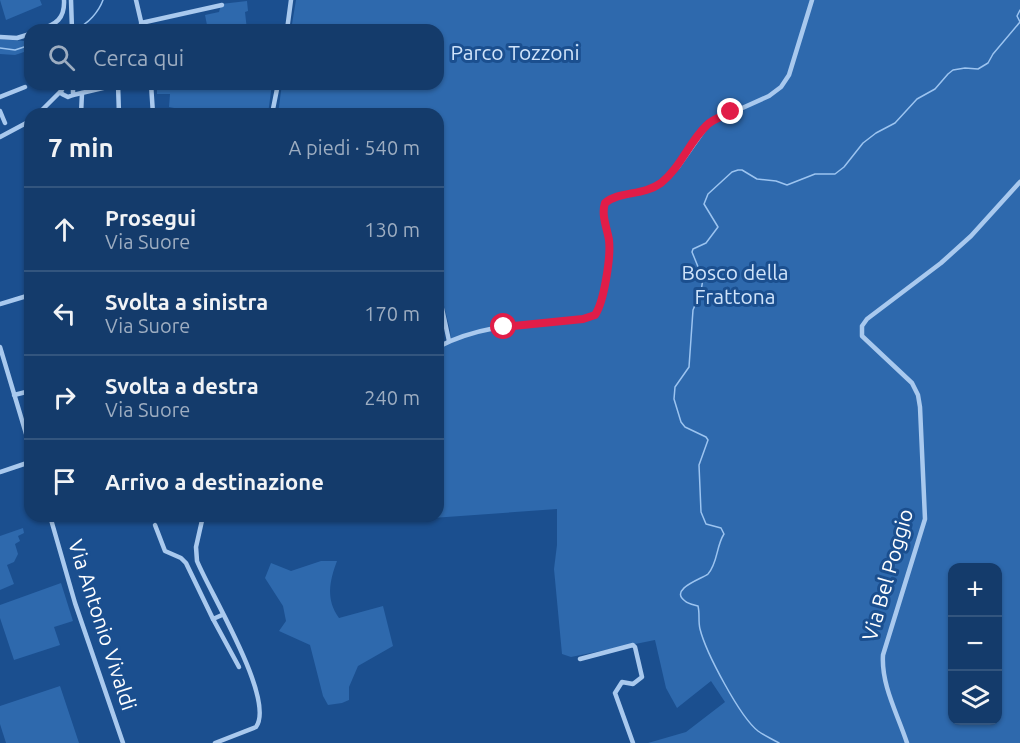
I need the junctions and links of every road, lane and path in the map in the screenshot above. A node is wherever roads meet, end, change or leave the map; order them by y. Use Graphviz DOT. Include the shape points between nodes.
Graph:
graph roads {
  1 [pos="64,0"];
  2 [pos="71,0"];
  3 [pos="136,0"];
  4 [pos="291,0"];
  5 [pos="812,0"];
  6 [pos="222,5"];
  7 [pos="141,23"];
  8 [pos="54,24"];
  9 [pos="72,24"];
  10 [pos="288,24"];
  11 [pos="24,36"];
  12 [pos="0,37"];
  13 [pos="24,87"];
  14 [pos="64,90"];
  15 [pos="66,90"];
  16 [pos="72,90"];
  17 [pos="100,90"];
  18 [pos="119,90"];
  19 [pos="151,90"];
  20 [pos="277,90"];
  21 [pos="81,96"];
  22 [pos="0,97"];
  23 [pos="51,101"];
  24 [pos="44,108"];
  25 [pos="81,108"];
  26 [pos="119,108"];
  27 [pos="153,108"];
  28 [pos="273,108"];
  29 [pos="0,111"];
  30 [pos="5,123"];
  31 [pos="24,124"];
  32 [pos="0,137"];
  33 [pos="1020,182"];
  34 [pos="24,298"];
  35 [pos="0,304"];
  36 [pos="444,318"];
  37 [pos="449,341"];
  38 [pos="444,344"];
  39 [pos="0,347"];
  40 [pos="24,392"];
  41 [pos="14,395"];
  42 [pos="24,428"];
  43 [pos="24,464"];
  44 [pos="0,472"];
  45 [pos="52,522"];
  46 [pos="202,522"];
  47 [pos="155,525"];
  48 [pos="222,615"];
  49 [pos="213,619"];
  50 [pos="580,659"];
  51 [pos="239,667"];
  52 [pos="123,743"];
  53 [pos="215,743"];
  54 [pos="633,743"];
  55 [pos="907,743"];
  1 -- 8 [label="street" via="62,15"];
  2 -- 9 [label="street"];
  3 -- 7 [label="street"];
  4 -- 10 [label="street"];
  5 -- 37 [label="street" via="789,75 779,90 709,123 678,166 654,187 605,203 609,250 595,315 482,330"];
  6 -- 7 [label="street"];
  11 -- 12 [label="street"];
  13 -- 22 [label="street"];
  14 -- 23 [label="street"];
  15 -- 23 [label="street"];
  16 -- 21 [label="street"];
  17 -- 21 [label="street"];
  18 -- 26 [label="street"];
  19 -- 27 [label="street"];
  20 -- 28 [label="street"];
  21 -- 25 [label="street"];
  23 -- 24 [label="street"];
  29 -- 30 [label="street"];
  31 -- 32 [label="street"];
  33 -- 55 [label="street, Via Bel Poggio" via="971,236 861,326 862,336 912,383 920,407 925,519 882,667"];
  34 -- 35 [label="street"];
  36 -- 37 [label="street"];
  37 -- 38 [label="street"];
  39 -- 41 [label="street"];
  40 -- 41 [label="street"];
  41 -- 42 [label="street"];
  43 -- 44 [label="street"];
  45 -- 52 [label="street, Via Antonio Vivaldi"];
  46 -- 48 [label="street" via="195,554"];
  47 -- 49 [label="street" via="165,551 186,563"];
  48 -- 49 [label="street"];
  48 -- 53 [label="street" via="254,678 261,714 256,727"];
  49 -- 51 [label="street"];
  50 -- 54 [label="street" via="635,647 642,677 633,684 622,682 615,693"];
}
